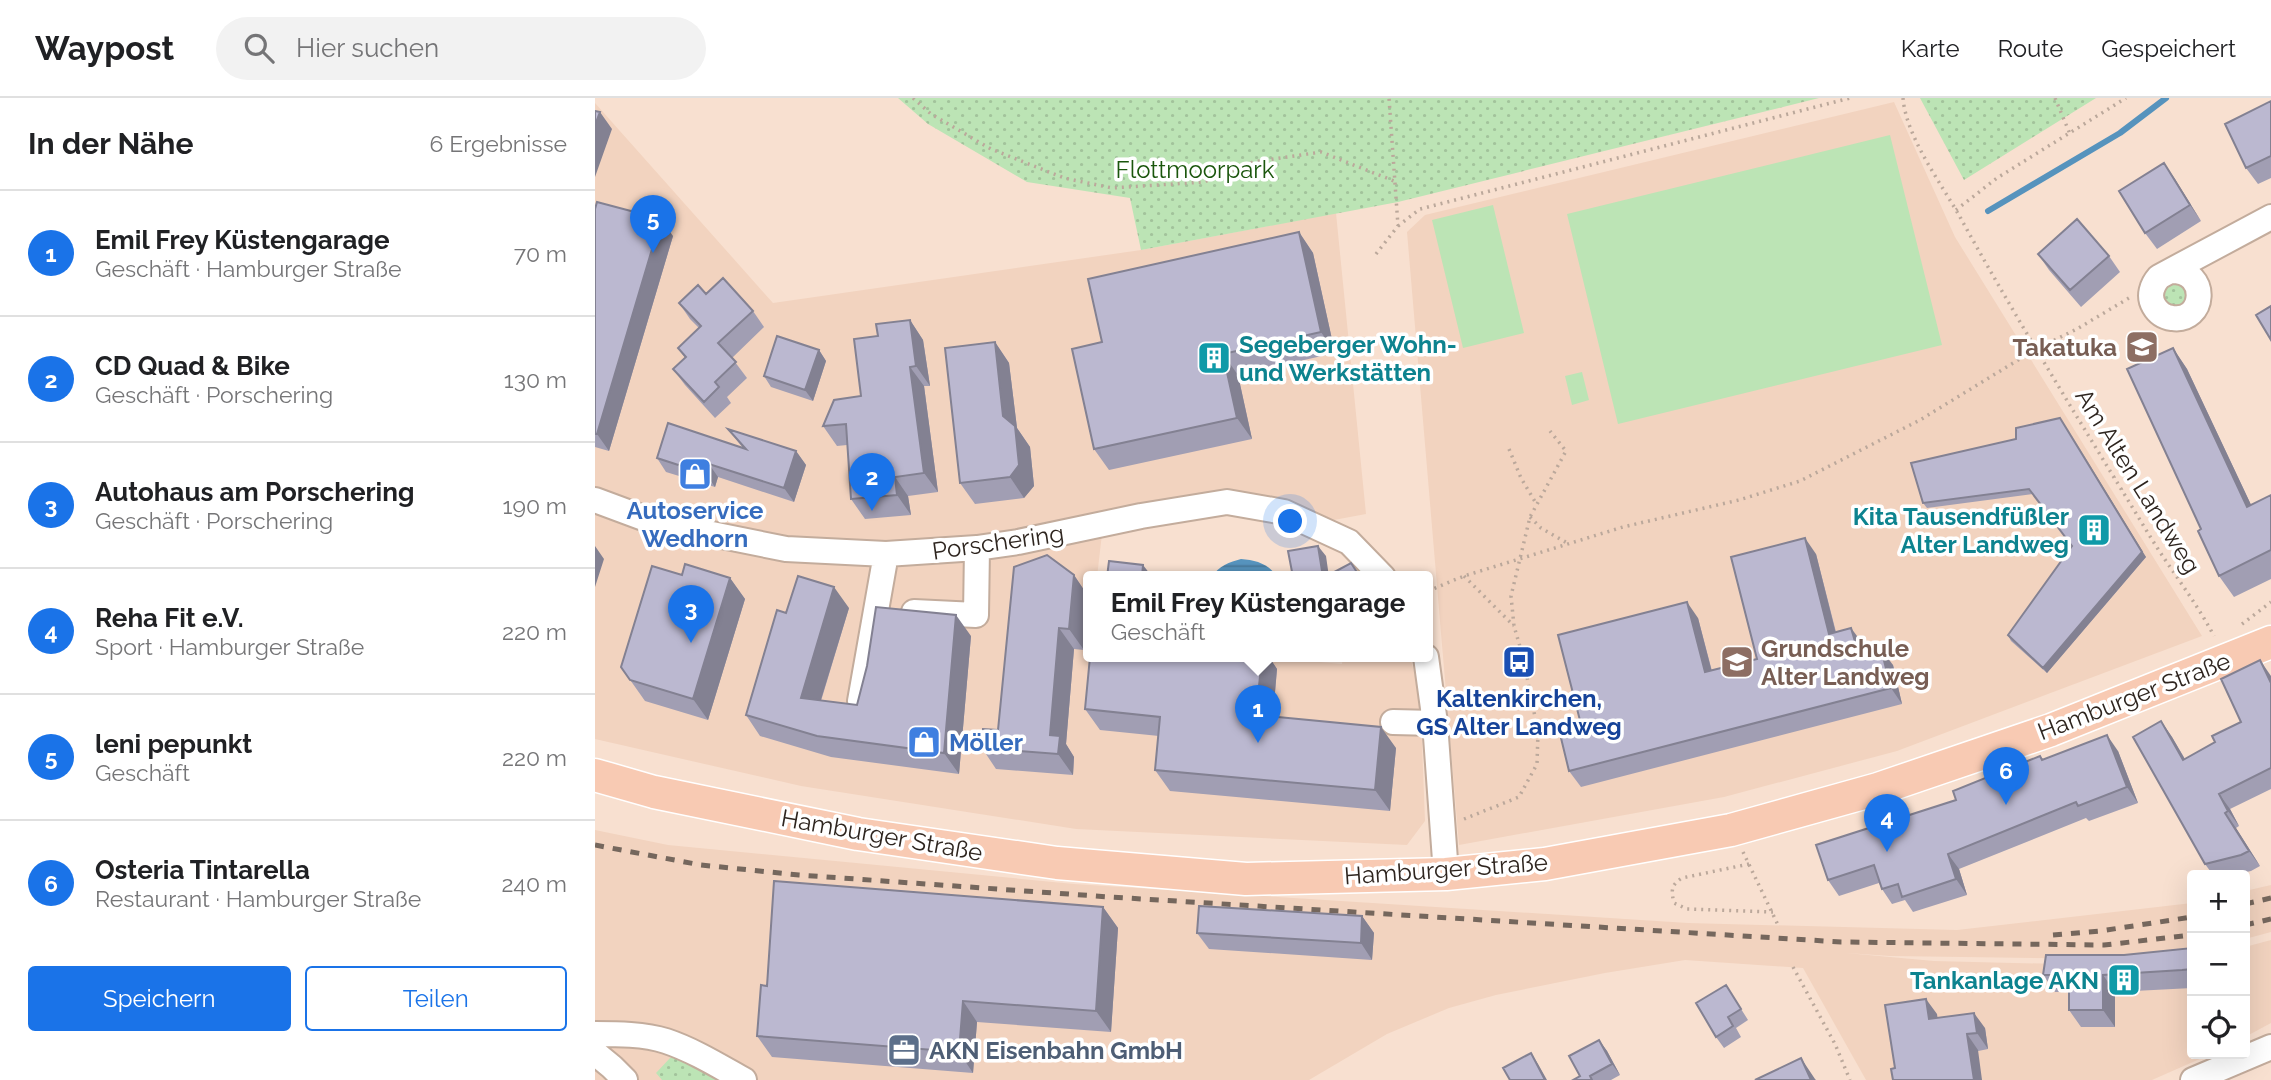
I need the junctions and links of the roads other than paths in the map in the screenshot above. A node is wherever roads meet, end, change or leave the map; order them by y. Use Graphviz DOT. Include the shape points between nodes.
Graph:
graph roads {
  1 [pos="2271,217"];
  2 [pos="2163,276"];
  3 [pos="595,500"];
  4 [pos="977,548"];
  5 [pos="886,554"];
  6 [pos="1377,571"];
  7 [pos="877,610"];
  8 [pos="2271,642"];
  9 [pos="1427,662"];
  10 [pos="859,708"];
  11 [pos="1393,722"];
  12 [pos="1435,723"];
  13 [pos="595,775"];
  14 [pos="1446,874"];
  15 [pos="595,1034"];
  16 [pos="2271,1047"];
  17 [pos="595,1053"];
  18 [pos="625,1080"];
  19 [pos="744,1080"];
  20 [pos="2193,1080"];
  1 -- 2 [label="street"];
  3 -- 5 [label="street, Porschering" via="657,523 786,549"];
  4 -- 5 [label="street, Porschering"];
  4 -- 6 [label="street, Porschering" via="1227,502 1284,512 1349,542"];
  4 -- 7 [label="street" via="976,615"];
  5 -- 7 [label="street"];
  7 -- 10 [label="street"];
  8 -- 14 [label="main road, Hamburger Straße" via="2052,730 1878,789 1731,830 1545,864"];
  9 -- 12 [label="street"];
  11 -- 12 [label="street"];
  12 -- 14 [label="street"];
  13 -- 14 [label="main road, Hamburger Straße" via="654,792 858,834 1057,863 1245,879"];
  15 -- 19 [label="street" via="664,1040"];
  16 -- 20 [label="street"];
  17 -- 18 [label="street"];
}
